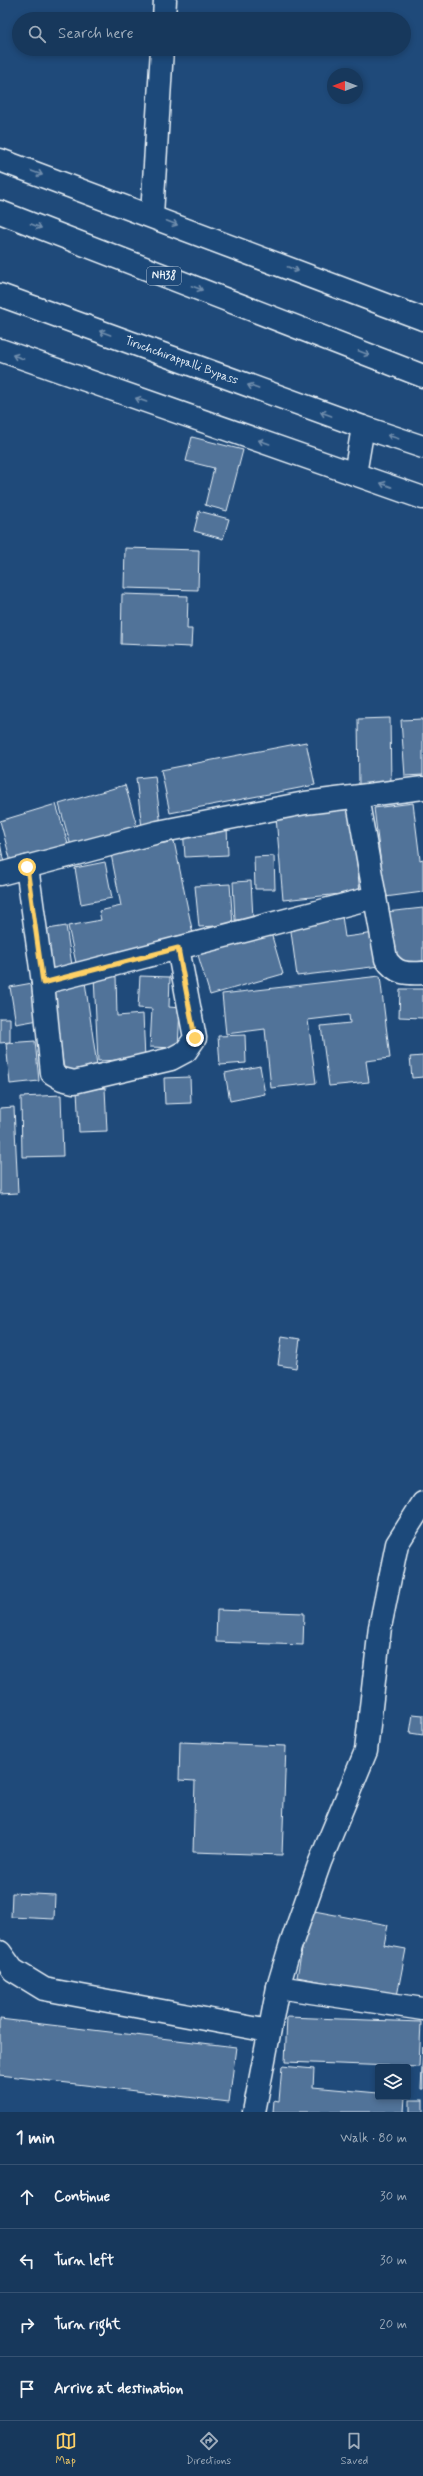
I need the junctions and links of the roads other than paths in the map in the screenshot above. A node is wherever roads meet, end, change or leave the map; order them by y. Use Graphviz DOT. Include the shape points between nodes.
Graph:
graph roads {
  1 [pos="165,0"];
  2 [pos="164,12"];
  3 [pos="162,56"];
  4 [pos="0,160"];
  5 [pos="0,212"];
  6 [pos="152,215"];
  7 [pos="0,295"];
  8 [pos="423,319"];
  9 [pos="0,350"];
  10 [pos="423,376"];
  11 [pos="363,427"];
  12 [pos="423,447"];
  13 [pos="355,474"];
  14 [pos="423,498"];
  15 [pos="423,788"];
  16 [pos="357,797"];
  17 [pos="27,867"];
  18 [pos="0,874"];
  19 [pos="375,897"];
  20 [pos="178,948"];
  21 [pos="423,973"];
  22 [pos="43,983"];
  23 [pos="423,1502"];
  24 [pos="0,1952"];
  25 [pos="278,1987"];
  26 [pos="423,2009"];
  27 [pos="269,2031"];
  28 [pos="254,2112"];
  1 -- 2 [label="main road"];
  3 -- 6 [label="main road"];
  4 -- 6 [label="main road, one-way"];
  5 -- 10 [label="main road, NH38, one-way"];
  6 -- 8 [label="main road, one-way"];
  11 -- 7 [label="main road, Tiruchchirappalli Bypass, one-way"];
  13 -- 9 [label="main road, one-way"];
  12 -- 11 [label="main road, Tiruchchirappalli Bypass, one-way"];
  11 -- 13 [label="main road"];
  14 -- 13 [label="main road, one-way"];
  15 -- 16 [label="main road"];
  16 -- 17 [label="main road" via="305,803 158,832"];
  16 -- 19 [label="main road"];
  17 -- 18 [label="main road"];
  17 -- 22 [label="main road"];
  19 -- 20 [label="main road"];
  19 -- 21 [label="main road" via="386,959 391,968 402,974"];
  20 -- 22 [label="main road"];
  20 -- 22 [label="main road" via="195,1038 186,1051 171,1060 74,1082 52,1073"];
  23 -- 25 [label="main road" via="397,1544 380,1627 366,1751 320,1862"];
  24 -- 27 [label="main road" via="13,1970 44,1990"];
  25 -- 26 [label="main road"];
  25 -- 27 [label="main road"];
  27 -- 28 [label="main road"];
}
